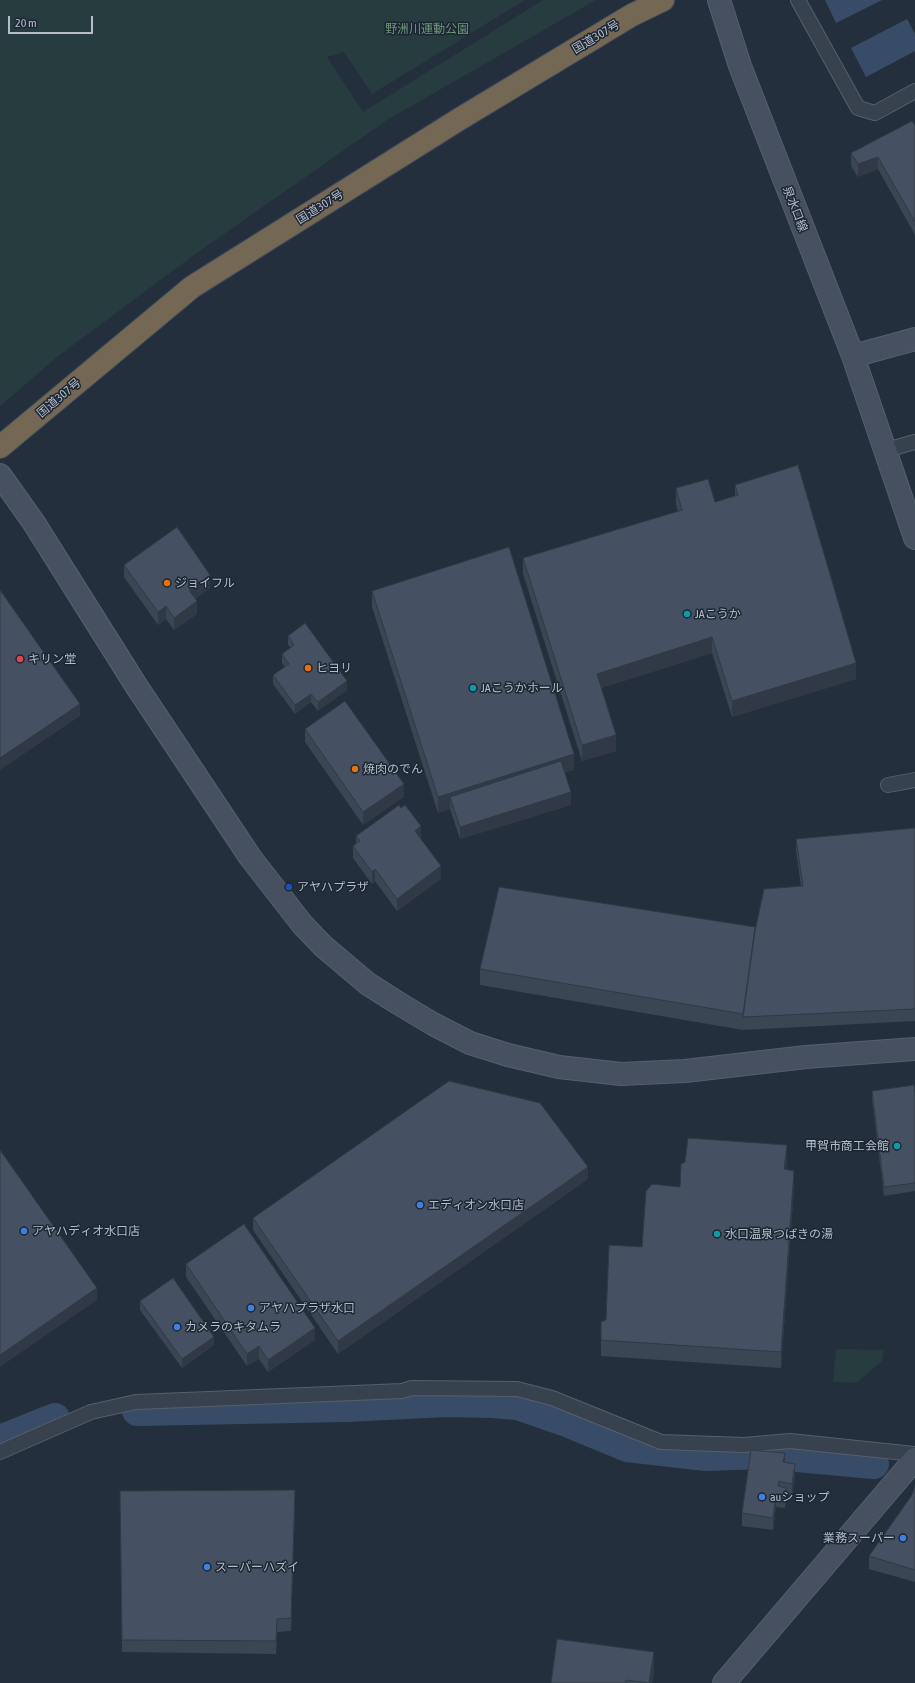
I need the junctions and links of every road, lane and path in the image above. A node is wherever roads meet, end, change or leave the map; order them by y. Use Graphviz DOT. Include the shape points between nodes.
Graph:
graph roads {
  1 [pos="663,0"];
  2 [pos="719,0"];
  3 [pos="798,0"];
  4 [pos="915,91"];
  5 [pos="915,339"];
  6 [pos="853,356"];
  7 [pos="915,442"];
  8 [pos="0,446"];
  9 [pos="886,450"];
  10 [pos="0,475"];
  11 [pos="915,538"];
  12 [pos="915,780"];
  13 [pos="888,785"];
  14 [pos="915,1049"];
  15 [pos="0,1452"];
  16 [pos="915,1454"];
  17 [pos="915,1459"];
  18 [pos="724,1683"];
  1 -- 8 [label="highway, 国道307号" via="632,15 458,120 192,287"];
  2 -- 6 [label="street, 泉水口線" via="740,66"];
  3 -- 4 [label="lane" via="858,108 875,113"];
  5 -- 6 [label="street"];
  6 -- 9 [label="street, 泉水口線"];
  7 -- 9 [label="lane"];
  9 -- 11 [label="street, 泉水口線"];
  10 -- 14 [label="street" via="34,523 137,687 250,857 302,924 324,946 368,984 398,1003 470,1043 560,1068 621,1074 685,1071 806,1057"];
  12 -- 13 [label="lane"];
  15 -- 16 [label="lane" via="91,1412 136,1402 402,1391 412,1388 517,1389 552,1398 661,1442 744,1445 790,1441"];
  17 -- 18 [label="street"];
}
